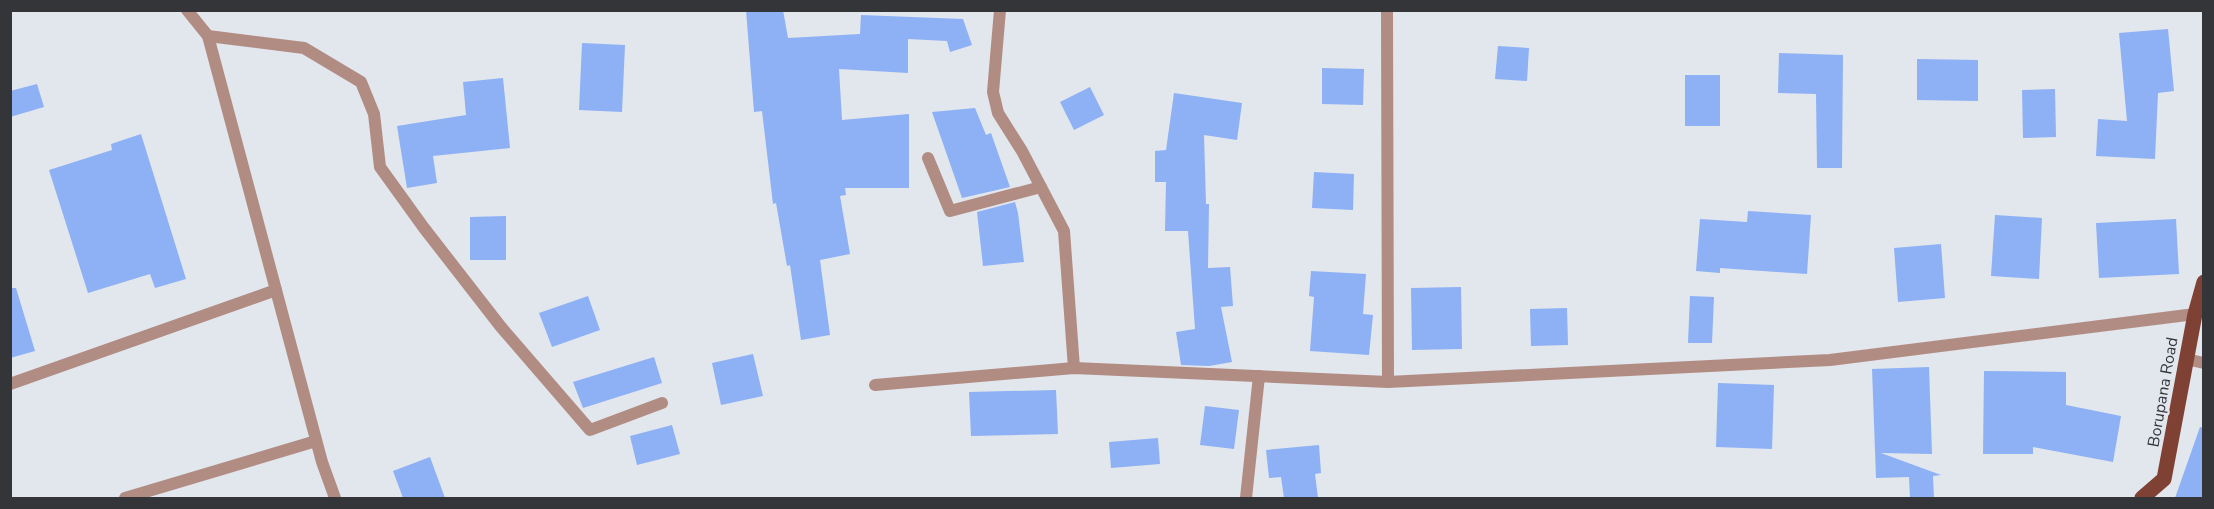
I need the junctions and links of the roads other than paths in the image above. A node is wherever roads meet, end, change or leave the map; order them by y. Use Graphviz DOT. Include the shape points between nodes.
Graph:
graph roads {
  1 [pos="187,10"];
  2 [pos="1000,10"];
  3 [pos="1388,10"];
  4 [pos="208,36"];
  5 [pos="928,158"];
  6 [pos="1041,187"];
  7 [pos="2204,282"];
  8 [pos="276,290"];
  9 [pos="2195,314"];
  10 [pos="2186,360"];
  11 [pos="2204,363"];
  12 [pos="1074,368"];
  13 [pos="1259,376"];
  14 [pos="1388,382"];
  15 [pos="10,384"];
  16 [pos="876,385"];
  17 [pos="662,403"];
  18 [pos="316,441"];
  19 [pos="125,498"];
  20 [pos="335,498"];
  21 [pos="1246,498"];
  22 [pos="2142,498"];
  1 -- 4 [label="street"];
  2 -- 6 [label="street" via="993,92 998,113"];
  3 -- 14 [label="street"];
  4 -- 8 [label="street"];
  4 -- 17 [label="street" via="303,48 360,82 374,114 381,167 501,327 590,430"];
  5 -- 6 [label="street" via="950,211"];
  6 -- 12 [label="street" via="1064,231"];
  7 -- 9 [label="main road, Borupana Road"];
  8 -- 15 [label="street"];
  8 -- 18 [label="street"];
  9 -- 10 [label="main road, Borupana Road"];
  9 -- 14 [label="street" via="1830,360"];
  10 -- 11 [label="street"];
  10 -- 22 [label="main road, Borupana Road" via="2164,479"];
  12 -- 13 [label="street"];
  12 -- 16 [label="street"];
  13 -- 14 [label="street"];
  13 -- 21 [label="street"];
  18 -- 19 [label="street"];
  18 -- 20 [label="street"];
}
